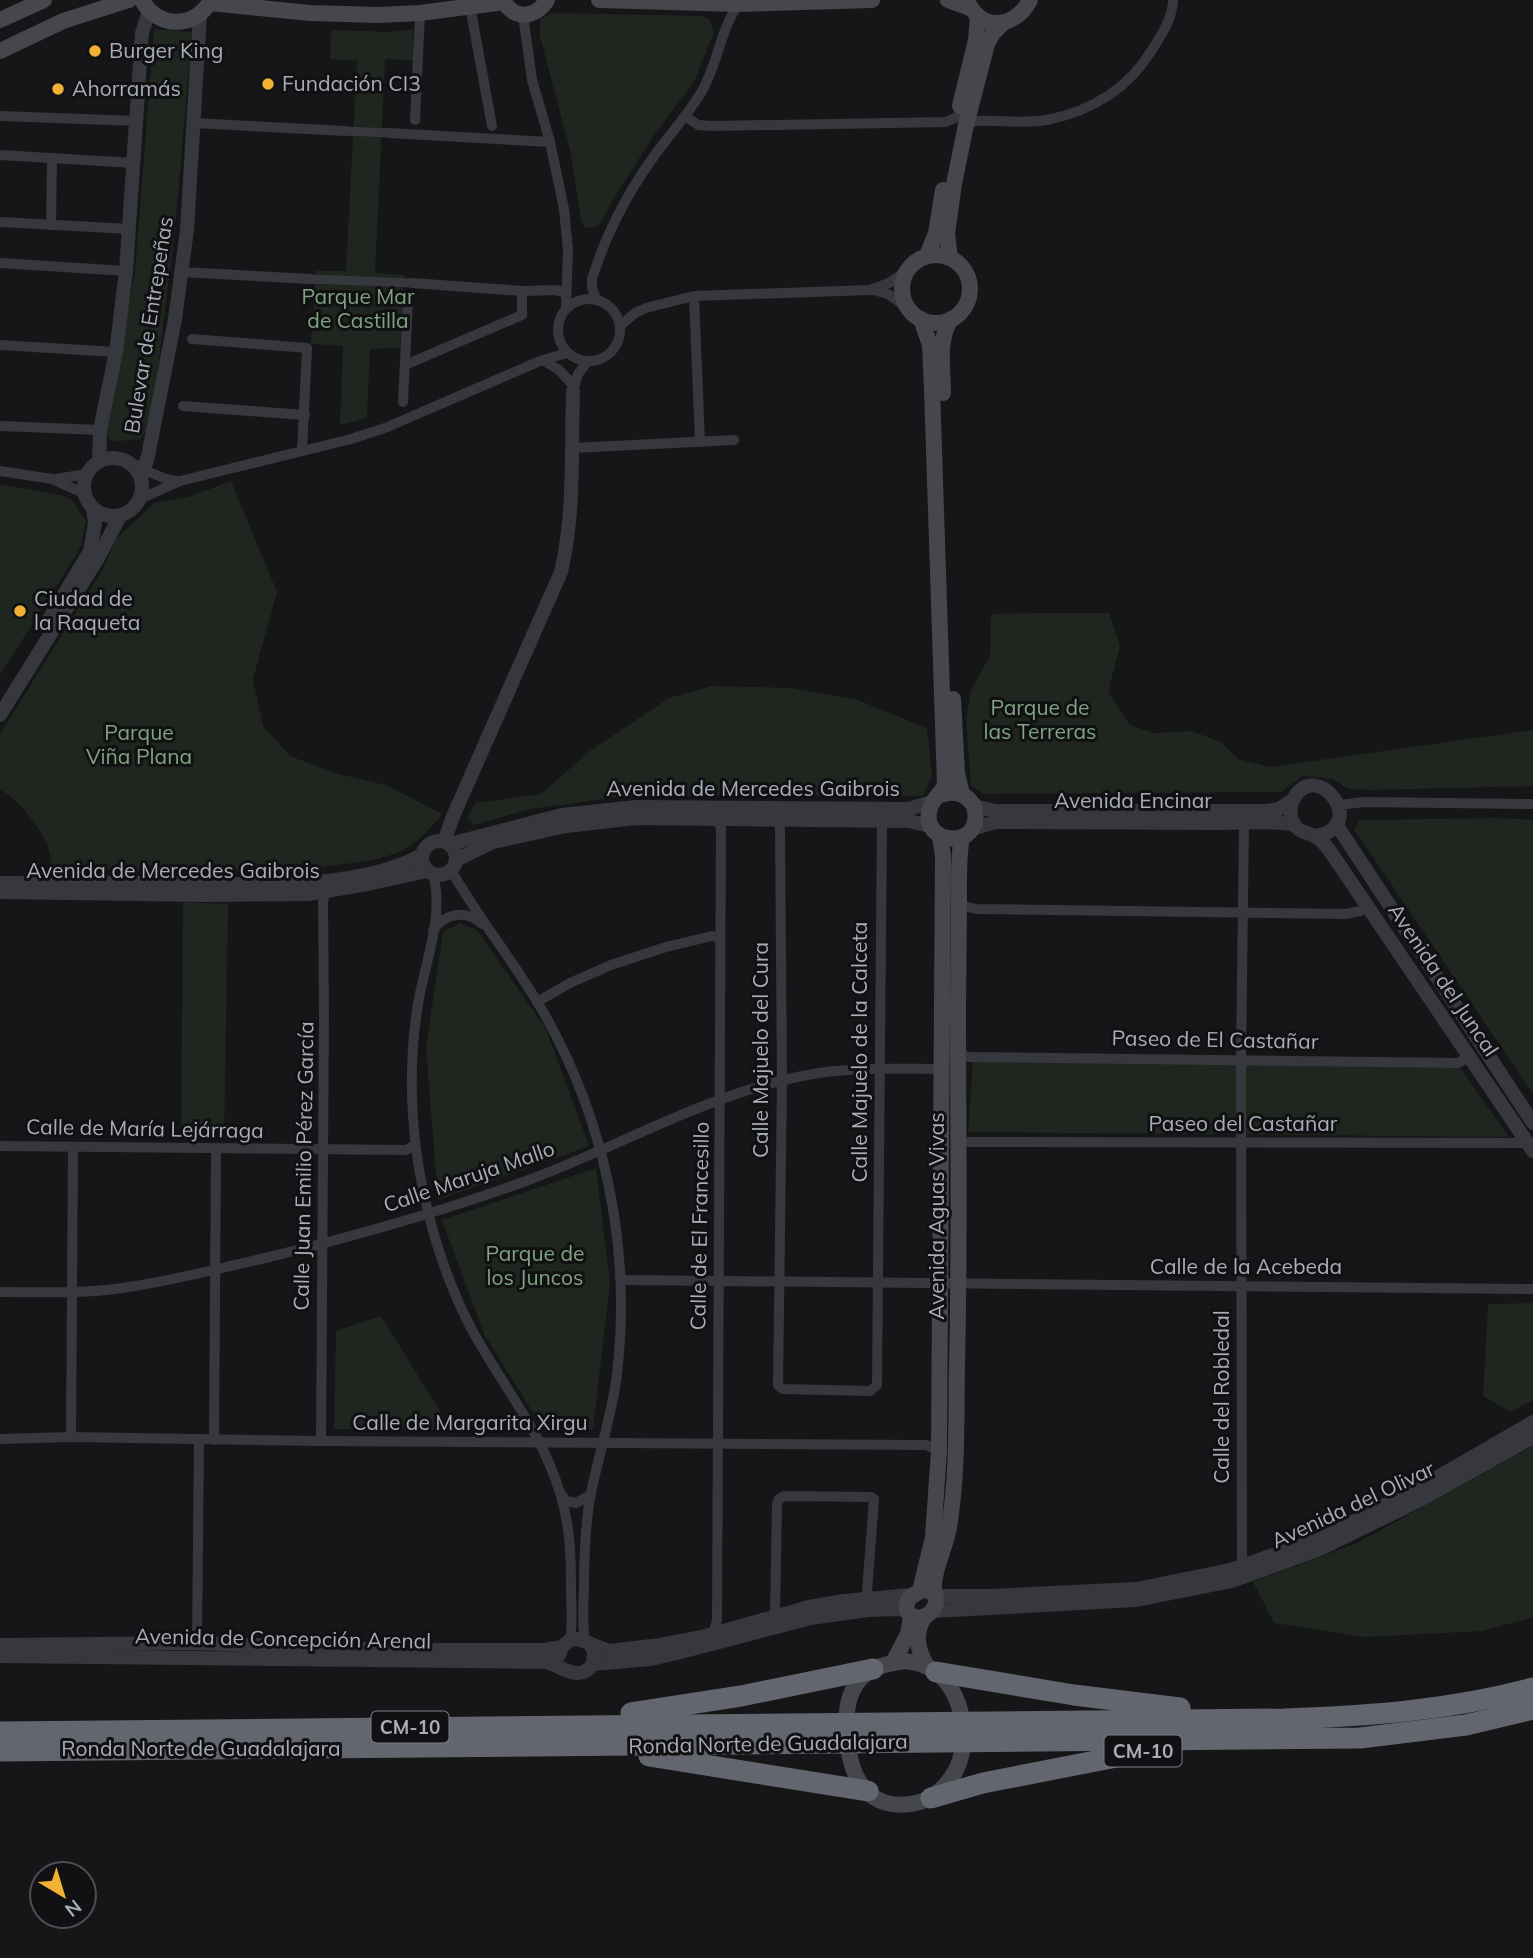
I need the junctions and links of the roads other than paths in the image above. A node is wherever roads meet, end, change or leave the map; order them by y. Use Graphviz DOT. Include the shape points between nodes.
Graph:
graph roads {
  1 [pos="44,0"];
  2 [pos="129,0"];
  3 [pos="547,0"];
  4 [pos="598,0"];
  5 [pos="872,0"];
  6 [pos="948,0"];
  7 [pos="1030,0"];
  8 [pos="1173,0"];
  9 [pos="503,1"];
  10 [pos="143,3"];
  11 [pos="739,4"];
  12 [pos="207,6"];
  13 [pos="470,6"];
  14 [pos="971,8"];
  15 [pos="420,13"];
  16 [pos="523,15"];
  17 [pos="0,20"];
  18 [pos="1004,22"];
  19 [pos="0,51"];
  20 [pos="0,116"];
  21 [pos="685,116"];
  22 [pos="415,120"];
  23 [pos="137,121"];
  24 [pos="961,121"];
  25 [pos="193,124"];
  26 [pos="492,126"];
  27 [pos="346,131"];
  28 [pos="389,133"];
  29 [pos="550,142"];
  30 [pos="0,155"];
  31 [pos="51,158"];
  32 [pos="134,163"];
  33 [pos="0,222"];
  34 [pos="51,225"];
  35 [pos="130,229"];
  36 [pos="927,256"];
  37 [pos="950,258"];
  38 [pos="0,263"];
  39 [pos="126,271"];
  40 [pos="907,271"];
  41 [pos="182,272"];
  42 [pos="311,279"];
  43 [pos="412,283"];
  44 [pos="567,288"];
  45 [pos="523,290"];
  46 [pos="873,290"];
  47 [pos="694,296"];
  48 [pos="408,300"];
  49 [pos="578,300"];
  50 [pos="596,300"];
  51 [pos="907,307"];
  52 [pos="566,309"];
  53 [pos="614,312"];
  54 [pos="635,313"];
  55 [pos="921,319"];
  56 [pos="951,319"];
  57 [pos="620,326"];
  58 [pos="192,340"];
  59 [pos="560,341"];
  60 [pos="0,345"];
  61 [pos="116,352"];
  62 [pos="569,354"];
  63 [pos="541,361"];
  64 [pos="588,361"];
  65 [pos="405,365"];
  66 [pos="573,388"];
  67 [pos="403,402"];
  68 [pos="183,406"];
  69 [pos="305,415"];
  70 [pos="0,426"];
  71 [pos="100,430"];
  72 [pos="734,440"];
  73 [pos="700,442"];
  74 [pos="572,448"];
  75 [pos="302,451"];
  76 [pos="99,462"];
  77 [pos="0,471"];
  78 [pos="139,473"];
  79 [pos="88,474"];
  80 [pos="940,474"];
  81 [pos="52,479"];
  82 [pos="180,481"];
  83 [pos="85,494"];
  84 [pos="140,499"];
  85 [pos="93,508"];
  86 [pos="120,516"];
  87 [pos="0,698"];
  88 [pos="0,715"];
  89 [pos="948,720"];
  90 [pos="962,794"];
  91 [pos="936,799"];
  92 [pos="1293,800"];
  93 [pos="1533,804"];
  94 [pos="1339,805"];
  95 [pos="974,806"];
  96 [pos="717,819"];
  97 [pos="776,819"];
  98 [pos="882,820"];
  99 [pos="1244,822"];
  100 [pos="1294,824"];
  101 [pos="1336,824"];
  102 [pos="935,831"];
  103 [pos="967,833"];
  104 [pos="1314,835"];
  105 [pos="444,843"];
  106 [pos="422,855"];
  107 [pos="454,865"];
  108 [pos="430,873"];
  109 [pos="0,883"];
  110 [pos="0,892"];
  111 [pos="326,892"];
  112 [pos="959,905"];
  113 [pos="1368,906"];
  114 [pos="1242,912"];
  115 [pos="433,930"];
  116 [pos="489,930"];
  117 [pos="720,938"];
  118 [pos="537,1002"];
  119 [pos="959,1055"];
  120 [pos="1469,1057"];
  121 [pos="1241,1059"];
  122 [pos="880,1069"];
  123 [pos="941,1069"];
  124 [pos="782,1081"];
  125 [pos="721,1099"];
  126 [pos="1533,1123"];
  127 [pos="959,1142"];
  128 [pos="1241,1143"];
  129 [pos="415,1145"];
  130 [pos="0,1146"];
  131 [pos="1530,1147"];
  132 [pos="73,1148"];
  133 [pos="216,1149"];
  134 [pos="323,1150"];
  135 [pos="601,1150"];
  136 [pos="429,1214"];
  137 [pos="321,1244"];
  138 [pos="215,1269"];
  139 [pos="621,1277"];
  140 [pos="719,1282"];
  141 [pos="778,1283"];
  142 [pos="878,1283"];
  143 [pos="941,1284"];
  144 [pos="959,1284"];
  145 [pos="1240,1286"];
  146 [pos="1533,1289"];
  147 [pos="0,1292"];
  148 [pos="72,1292"];
  149 [pos="1533,1422"];
  150 [pos="71,1437"];
  151 [pos="1533,1437"];
  152 [pos="0,1439"];
  153 [pos="199,1440"];
  154 [pos="214,1440"];
  155 [pos="321,1441"];
  156 [pos="540,1442"];
  157 [pos="603,1442"];
  158 [pos="717,1444"];
  159 [pos="939,1450"];
  160 [pos="561,1494"];
  161 [pos="591,1495"];
  162 [pos="1242,1566"];
  163 [pos="869,1598"];
  164 [pos="922,1604"];
  165 [pos="775,1615"];
  166 [pos="713,1634"];
  167 [pos="197,1643"];
  168 [pos="588,1643"];
  169 [pos="566,1644"];
  170 [pos="0,1645"];
  171 [pos="0,1656"];
  172 [pos="593,1664"];
  173 [pos="883,1666"];
  174 [pos="564,1669"];
  175 [pos="932,1669"];
  176 [pos="1533,1688"];
  177 [pos="1533,1709"];
  178 [pos="1334,1717"];
  179 [pos="474,1727"];
  180 [pos="0,1732"];
  181 [pos="989,1732"];
  182 [pos="818,1734"];
  183 [pos="1360,1738"];
  184 [pos="435,1748"];
  185 [pos="0,1751"];
  186 [pos="868,1791"];
  187 [pos="930,1798"];
  1 -- 17 [label="main road"];
  2 -- 19 [label="main road" via="63,21"];
  3 -- 16 [label="main road" via="533,14"];
  4 -- 11 [label="main road"];
  5 -- 11 [label="main road"];
  6 -- 14 [label="main road"];
  7 -- 18 [label="main road" via="1023,12"];
  8 -- 24 [label="street" via="1160,37 1139,70 1114,93 1086,108 1045,120"];
  9 -- 13 [label="main road"];
  9 -- 16 [label="main road" via="514,13"];
  10 -- 12 [label="main road, Bulevar de Entrepeñas" via="157,17 173,23 191,20"];
  10 -- 23 [label="street, Bulevar de Entrepeñas"];
  11 -- 21 [label="street" via="710,75"];
  12 -- 15 [label="main road" via="310,13"];
  12 -- 25 [label="street, Bulevar de Entrepeñas"];
  13 -- 15 [label="main road"];
  13 -- 26 [label="street"];
  14 -- 18 [label="main road" via="986,21"];
  14 -- 24 [label="main road" via="976,40"];
  15 -- 22 [label="street"];
  16 -- 29 [label="street" via="532,80"];
  18 -- 24 [label="main road" via="987,44"];
  20 -- 23 [label="street"];
  21 -- 24 [label="street" via="712,127"];
  21 -- 50 [label="street" via="641,175 610,231 592,279"];
  23 -- 32 [label="street, Bulevar de Entrepeñas"];
  24 -- 36 [label="main road"];
  24 -- 37 [label="main road" via="947,234"];
  25 -- 27 [label="street"];
  25 -- 41 [label="street, Bulevar de Entrepeñas"];
  27 -- 28 [label="street"];
  28 -- 29 [label="street"];
  29 -- 44 [label="street" via="564,209"];
  30 -- 31 [label="street"];
  31 -- 32 [label="street"];
  31 -- 34 [label="street"];
  32 -- 35 [label="street, Bulevar de Entrepeñas"];
  33 -- 34 [label="street"];
  34 -- 35 [label="street"];
  35 -- 39 [label="street, Bulevar de Entrepeñas"];
  36 -- 37 [label="main road"];
  36 -- 40 [label="main road"];
  37 -- 56 [label="main road" via="966,273 970,288 967,302"];
  38 -- 39 [label="street"];
  39 -- 61 [label="street, Bulevar de Entrepeñas"];
  40 -- 46 [label="street"];
  40 -- 51 [label="main road" via="902,289"];
  41 -- 42 [label="street"];
  41 -- 78 [label="street, Bulevar de Entrepeñas" via="156,422"];
  42 -- 43 [label="street"];
  43 -- 45 [label="street"];
  44 -- 45 [label="street"];
  44 -- 49 [label="street"];
  44 -- 52 [label="street"];
  45 -- 65 [label="street" via="522,315"];
  46 -- 47 [label="street"];
  46 -- 51 [label="street"];
  47 -- 54 [label="street"];
  47 -- 73 [label="street"];
  48 -- 65 [label="street"];
  49 -- 50 [label="street"];
  49 -- 52 [label="street"];
  50 -- 53 [label="street"];
  51 -- 55 [label="main road"];
  52 -- 59 [label="street" via="559,323"];
  53 -- 54 [label="street"];
  53 -- 57 [label="street"];
  54 -- 57 [label="street"];
  55 -- 56 [label="main road" via="938,323"];
  55 -- 80 [label="main road" via="930,345"];
  56 -- 80 [label="main road" via="942,345"];
  57 -- 64 [label="street" via="611,353"];
  58 -- 69 [label="street" via="307,348"];
  59 -- 62 [label="street"];
  59 -- 63 [label="street"];
  60 -- 61 [label="street"];
  61 -- 71 [label="street, Bulevar de Entrepeñas"];
  62 -- 63 [label="street"];
  62 -- 64 [label="street"];
  62 -- 66 [label="street"];
  63 -- 66 [label="street" via="559,370"];
  63 -- 75 [label="street" via="385,428"];
  64 -- 66 [label="street"];
  65 -- 67 [label="street"];
  66 -- 74 [label="street"];
  68 -- 69 [label="street"];
  69 -- 75 [label="street"];
  70 -- 71 [label="street"];
  71 -- 76 [label="street, Bulevar de Entrepeñas"];
  72 -- 73 [label="street"];
  73 -- 74 [label="street"];
  74 -- 105 [label="street" via="569,537 555,590"];
  75 -- 82 [label="street"];
  76 -- 78 [label="street" via="120,459"];
  76 -- 79 [label="street"];
  77 -- 81 [label="street"];
  78 -- 82 [label="street"];
  78 -- 84 [label="street"];
  79 -- 81 [label="street"];
  79 -- 83 [label="street"];
  80 -- 89 [label="main road"];
  81 -- 83 [label="street"];
  82 -- 84 [label="street"];
  83 -- 85 [label="street"];
  84 -- 86 [label="street"];
  85 -- 86 [label="street"];
  85 -- 87 [label="street" via="90,551"];
  86 -- 88 [label="street" via="99,558"];
  89 -- 90 [label="main road"];
  89 -- 91 [label="main road" via="945,785"];
  90 -- 91 [label="main road"];
  90 -- 95 [label="main road"];
  91 -- 102 [label="main road" via="929,810"];
  91 -- 105 [label="street, Avenida de Mercedes Gaibrois" via="909,809 636,807 562,816"];
  92 -- 94 [label="street" via="1303,789 1318,786 1331,793"];
  92 -- 95 [label="street, Avenida Encinar" via="1268,811 995,811"];
  92 -- 100 [label="street"];
  93 -- 94 [label="street"];
  94 -- 101 [label="street"];
  95 -- 103 [label="main road" via="976,814"];
  96 -- 97 [label="street, Avenida de Mercedes Gaibrois"];
  96 -- 107 [label="street, Avenida de Mercedes Gaibrois" via="636,818 566,826 493,842"];
  96 -- 117 [label="street, Calle de El Francesillo" via="721,828"];
  97 -- 98 [label="street, Avenida de Mercedes Gaibrois"];
  97 -- 124 [label="street, Calle Majuelo del Cura" via="780,827"];
  98 -- 102 [label="street, Avenida de Mercedes Gaibrois" via="909,821"];
  98 -- 122 [label="street, Calle Majuelo de la Calceta"];
  99 -- 100 [label="street, Avenida Encinar"];
  99 -- 103 [label="street, Avenida Encinar" via="995,821"];
  99 -- 114 [label="street, Calle del Robledal"];
  100 -- 104 [label="street"];
  101 -- 104 [label="street"];
  101 -- 126 [label="street, Avenida del Juncal"];
  102 -- 103 [label="main road" via="947,839"];
  102 -- 123 [label="main road, Avenida Aguas Vivas" via="943,856"];
  103 -- 112 [label="main road, Avenida Aguas Vivas"];
  104 -- 113 [label="street, Avenida del Juncal"];
  105 -- 106 [label="street" via="426,848"];
  105 -- 107 [label="street" via="455,851"];
  106 -- 108 [label="street"];
  106 -- 109 [label="street, Avenida de Mercedes Gaibrois" via="365,874 308,883"];
  107 -- 108 [label="street" via="441,875"];
  107 -- 116 [label="street"];
  108 -- 111 [label="street, Avenida de Mercedes Gaibrois"];
  108 -- 115 [label="street" via="437,894"];
  110 -- 111 [label="street, Avenida de Mercedes Gaibrois"];
  111 -- 134 [label="street, Calle Juan Emilio Pérez García"];
  112 -- 114 [label="street" via="976,909"];
  112 -- 119 [label="main road, Avenida Aguas Vivas"];
  113 -- 114 [label="street" via="1346,914"];
  113 -- 120 [label="street, Avenida del Juncal"];
  114 -- 121 [label="street, Calle del Robledal"];
  115 -- 116 [label="street" via="440,921 461,914"];
  115 -- 129 [label="street" via="416,1012"];
  116 -- 118 [label="street"];
  117 -- 118 [label="street" via="697,939 634,957"];
  117 -- 125 [label="street, Calle de El Francesillo"];
  118 -- 135 [label="street" via="586,1102"];
  119 -- 121 [label="street, Paseo de El Castañar"];
  119 -- 127 [label="main road, Avenida Aguas Vivas"];
  120 -- 121 [label="street, Paseo de El Castañar" via="1458,1063"];
  120 -- 131 [label="street, Avenida del Juncal"];
  121 -- 128 [label="street, Calle del Robledal"];
  122 -- 123 [label="street, Calle Maruja Mallo"];
  122 -- 124 [label="street, Calle Maruja Mallo"];
  122 -- 142 [label="street, Calle Majuelo de la Calceta"];
  123 -- 143 [label="main road, Avenida Aguas Vivas"];
  124 -- 125 [label="street, Calle Maruja Mallo"];
  124 -- 141 [label="street, Calle Majuelo del Cura"];
  125 -- 135 [label="street, Calle Maruja Mallo"];
  125 -- 140 [label="street, Calle de El Francesillo"];
  127 -- 128 [label="street, Paseo del Castañar"];
  127 -- 144 [label="main road, Avenida Aguas Vivas"];
  128 -- 131 [label="street, Paseo del Castañar"];
  128 -- 145 [label="street, Calle del Robledal"];
  129 -- 134 [label="street, Calle de María Lejárraga" via="406,1150"];
  129 -- 136 [label="street"];
  130 -- 132 [label="street, Calle de María Lejárraga"];
  132 -- 133 [label="street, Calle de María Lejárraga"];
  132 -- 148 [label="street"];
  133 -- 134 [label="street, Calle de María Lejárraga"];
  133 -- 138 [label="street"];
  134 -- 137 [label="street, Calle Juan Emilio Pérez García"];
  135 -- 136 [label="street, Calle Maruja Mallo"];
  135 -- 139 [label="street"];
  136 -- 137 [label="street, Calle Maruja Mallo"];
  136 -- 156 [label="street" via="443,1262 472,1329"];
  137 -- 138 [label="street, Calle Maruja Mallo"];
  137 -- 155 [label="street, Calle Juan Emilio Pérez García"];
  138 -- 148 [label="street, Calle Maruja Mallo" via="147,1284"];
  138 -- 154 [label="street"];
  139 -- 140 [label="street, Calle de la Acebeda"];
  139 -- 157 [label="street" via="617,1375"];
  140 -- 141 [label="street, Calle de la Acebeda"];
  140 -- 158 [label="street, Calle de El Francesillo"];
  141 -- 142 [label="street, Calle de la Acebeda"];
  141 -- 142 [label="street, Calle Majuelo de la Calceta" via="779,1388 870,1391 877,1385"];
  142 -- 143 [label="street, Calle de la Acebeda"];
  143 -- 144 [label="street, Calle de la Acebeda"];
  143 -- 159 [label="main road, Avenida Aguas Vivas"];
  144 -- 145 [label="street, Calle de la Acebeda"];
  144 -- 164 [label="main road, Avenida Aguas Vivas" via="953,1506 947,1543"];
  145 -- 146 [label="street, Calle de la Acebeda"];
  145 -- 162 [label="street, Calle del Robledal"];
  147 -- 148 [label="street, Calle Maruja Mallo"];
  148 -- 150 [label="street"];
  149 -- 162 [label="street, Avenida del Olivar" via="1322,1538"];
  150 -- 152 [label="street, Calle de Margarita Xirgu"];
  150 -- 153 [label="street, Calle de Margarita Xirgu"];
  151 -- 164 [label="street, Avenida del Olivar" via="1320,1549 1232,1581 1136,1600"];
  153 -- 154 [label="street, Calle de Margarita Xirgu"];
  153 -- 167 [label="street"];
  154 -- 155 [label="street, Calle de Margarita Xirgu"];
  155 -- 156 [label="street, Calle de Margarita Xirgu"];
  156 -- 157 [label="street, Calle de Margarita Xirgu"];
  156 -- 160 [label="street"];
  157 -- 158 [label="street, Calle de Margarita Xirgu"];
  157 -- 161 [label="street"];
  158 -- 159 [label="street, Calle de Margarita Xirgu" via="926,1445"];
  158 -- 166 [label="street, Calle de El Francesillo" via="717,1620"];
  159 -- 164 [label="main road, Avenida Aguas Vivas" via="933,1537"];
  160 -- 161 [label="street" via="576,1503"];
  160 -- 169 [label="street" via="569,1531 571,1611"];
  161 -- 168 [label="street" via="584,1568"];
  162 -- 164 [label="street, Avenida del Olivar" via="1136,1589"];
  163 -- 164 [label="street"];
  163 -- 165 [label="street"];
  163 -- 165 [label="street" via="874,1499 784,1496 777,1504"];
  164 -- 172 [label="street" via="811,1618 651,1659"];
  164 -- 173 [label="main road, Avenida Aguas Vivas" via="908,1634"];
  164 -- 175 [label="main road, Avenida Aguas Vivas" via="919,1654"];
  165 -- 166 [label="street"];
  166 -- 168 [label="street" via="624,1650 609,1651"];
  167 -- 169 [label="street, Avenida de Concepción Arenal" via="385,1650 545,1650"];
  167 -- 170 [label="street, Avenida de Concepción Arenal"];
  168 -- 169 [label="street" via="578,1639"];
  168 -- 172 [label="street"];
  169 -- 174 [label="street" via="560,1662"];
  171 -- 174 [label="street, Avenida de Concepción Arenal" via="546,1662"];
  172 -- 174 [label="street" via="584,1673"];
  173 -- 175 [label="main road, CM-10" via="906,1661"];
  173 -- 179 [label="highway, CM-10" via="667,1709 526,1718"];
  173 -- 186 [label="main road" via="860,1679 847,1706 850,1765"];
  175 -- 178 [label="highway, CM-10" via="1164,1708"];
  175 -- 187 [label="main road" via="953,1691 964,1735 956,1770"];
  176 -- 178 [label="highway, Ronda Norte de Guadalajara / CM-10" via="1437,1709"];
  177 -- 183 [label="highway, Ronda Norte de Guadalajara / CM-10" via="1444,1729"];
  178 -- 181 [label="highway, Ronda Norte de Guadalajara / CM-10"];
  179 -- 180 [label="highway, Ronda Norte de Guadalajara / CM-10"];
  179 -- 182 [label="highway, Ronda Norte de Guadalajara / CM-10"];
  181 -- 182 [label="highway, Ronda Norte de Guadalajara / CM-10"];
  181 -- 183 [label="highway, Ronda Norte de Guadalajara / CM-10"];
  182 -- 184 [label="highway, Ronda Norte de Guadalajara / CM-10"];
  183 -- 187 [label="highway, CM-10" via="1297,1747 1153,1750 983,1783"];
  184 -- 185 [label="highway, Ronda Norte de Guadalajara / CM-10"];
  184 -- 186 [label="highway, CM-10" via="503,1754 645,1755"];
  186 -- 187 [label="main road, CM-10" via="886,1803 901,1805"];
}
